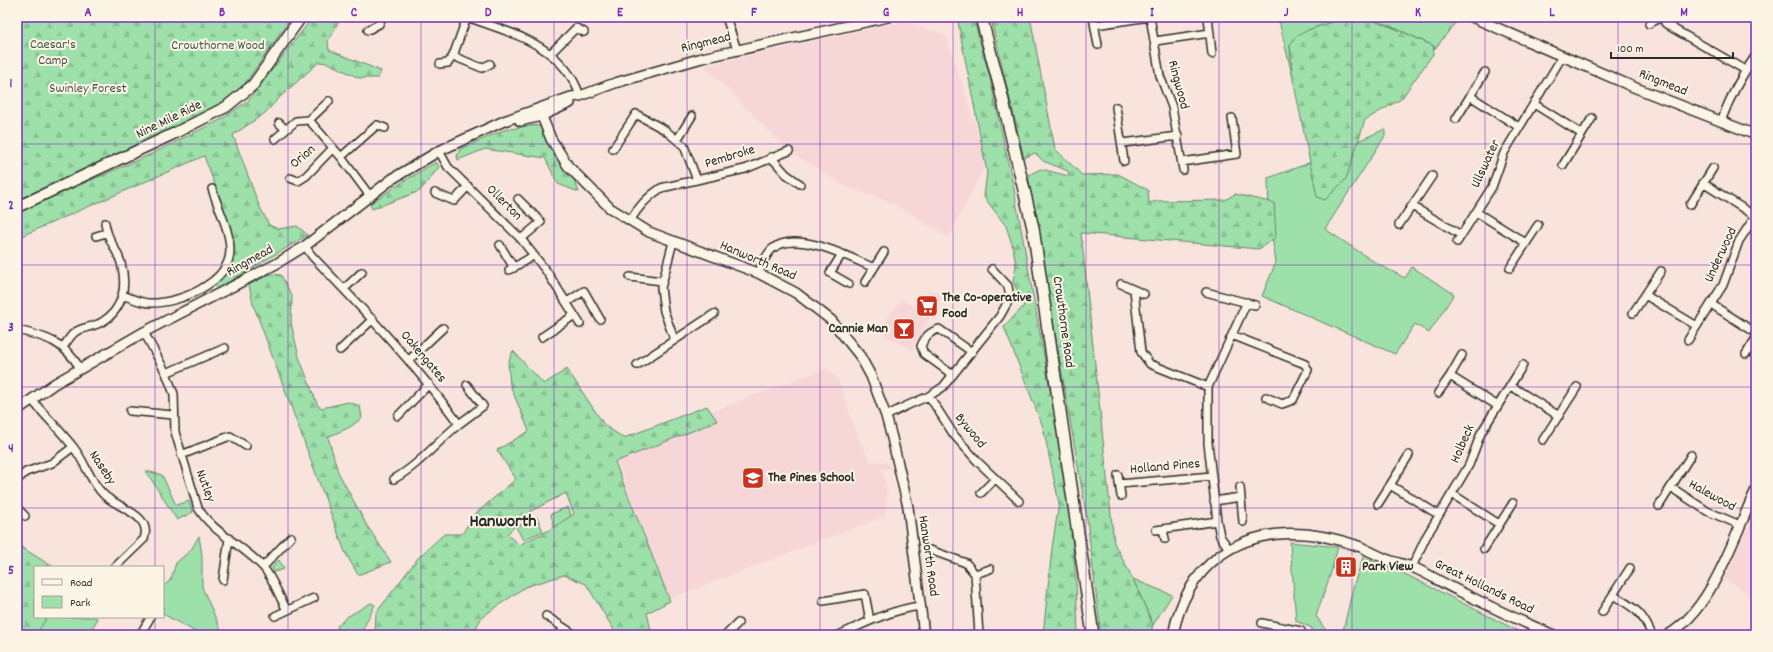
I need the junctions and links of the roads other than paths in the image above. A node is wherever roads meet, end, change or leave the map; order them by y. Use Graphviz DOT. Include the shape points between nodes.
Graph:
graph roads {
  1 [pos="301,17"];
  2 [pos="382,17"];
  3 [pos="467,17"];
  4 [pos="726,17"];
  5 [pos="888,17"];
  6 [pos="981,17"];
  7 [pos="1093,17"];
  8 [pos="1150,17"];
  9 [pos="1208,17"];
  10 [pos="1662,17"];
  11 [pos="1477,18"];
  12 [pos="487,20"];
  13 [pos="858,20"];
  14 [pos="1649,24"];
  15 [pos="1095,25"];
  16 [pos="368,30"];
  17 [pos="584,32"];
  18 [pos="1210,33"];
  19 [pos="1155,41"];
  20 [pos="1098,45"];
  21 [pos="737,50"];
  22 [pos="550,54"];
  23 [pos="1212,54"];
  24 [pos="1756,55"];
  25 [pos="453,56"];
  26 [pos="1562,57"];
  27 [pos="440,64"];
  28 [pos="490,64"];
  29 [pos="1745,70"];
  30 [pos="1485,72"];
  31 [pos="580,96"];
  32 [pos="1470,96"];
  33 [pos="329,101"];
  34 [pos="1534,104"];
  35 [pos="1116,107"];
  36 [pos="540,112"];
  37 [pos="692,116"];
  38 [pos="1232,118"];
  39 [pos="1592,118"];
  40 [pos="1456,119"];
  41 [pos="309,120"];
  42 [pos="1721,121"];
  43 [pos="279,123"];
  44 [pos="1519,127"];
  45 [pos="385,128"];
  46 [pos="285,129"];
  47 [pos="1582,134"];
  48 [pos="1756,135"];
  49 [pos="1178,136"];
  50 [pos="275,140"];
  51 [pos="677,140"];
  52 [pos="1123,143"];
  53 [pos="333,148"];
  54 [pos="613,149"];
  55 [pos="439,151"];
  56 [pos="789,151"];
  57 [pos="341,157"];
  58 [pos="771,157"];
  59 [pos="1124,161"];
  60 [pos="1182,162"];
  61 [pos="1563,165"];
  62 [pos="1713,168"];
  63 [pos="1183,170"];
  64 [pos="1432,176"];
  65 [pos="290,178"];
  66 [pos="697,180"];
  67 [pos="1703,183"];
  68 [pos="800,184"];
  69 [pos="468,186"];
  70 [pos="212,189"];
  71 [pos="435,192"];
  72 [pos="370,196"];
  73 [pos="518,199"];
  74 [pos="216,201"];
  75 [pos="208,203"];
  76 [pos="1690,205"];
  77 [pos="1412,206"];
  78 [pos="17,207"];
  79 [pos="1476,212"];
  80 [pos="547,216"];
  81 [pos="1755,216"];
  82 [pos="630,221"];
  83 [pos="540,222"];
  84 [pos="105,224"];
  85 [pos="1538,225"];
  86 [pos="1399,226"];
  87 [pos="106,233"];
  88 [pos="1461,235"];
  89 [pos="96,236"];
  90 [pos="521,239"];
  91 [pos="673,242"];
  92 [pos="1457,242"];
  93 [pos="1526,243"];
  94 [pos="500,245"];
  95 [pos="305,246"];
  96 [pos="884,252"];
  97 [pos="842,254"];
  98 [pos="534,256"];
  99 [pos="874,268"];
  100 [pos="1510,268"];
  101 [pos="992,269"];
  102 [pos="1661,271"];
  103 [pos="362,272"];
  104 [pos="758,273"];
  105 [pos="630,277"];
  106 [pos="662,281"];
  107 [pos="865,282"];
  108 [pos="849,284"];
  109 [pos="1121,284"];
  110 [pos="344,289"];
  111 [pos="1134,290"];
  112 [pos="1206,292"];
  113 [pos="1144,294"];
  114 [pos="1645,294"];
  115 [pos="124,296"];
  116 [pos="567,302"];
  117 [pos="1247,302"];
  118 [pos="1711,304"];
  119 [pos="1255,305"];
  120 [pos="1633,313"];
  121 [pos="714,314"];
  122 [pos="573,316"];
  123 [pos="373,319"];
  124 [pos="600,319"];
  125 [pos="580,324"];
  126 [pos="1697,326"];
  127 [pos="443,328"];
  128 [pos="17,330"];
  129 [pos="144,332"];
  130 [pos="1756,333"];
  131 [pos="1232,335"];
  132 [pos="542,337"];
  133 [pos="1756,338"];
  134 [pos="674,339"];
  135 [pos="1688,340"];
  136 [pos="63,347"];
  137 [pos="225,348"];
  138 [pos="340,350"];
  139 [pos="972,352"];
  140 [pos="1746,354"];
  141 [pos="1462,355"];
  142 [pos="409,360"];
  143 [pos="637,365"];
  144 [pos="1524,365"];
  145 [pos="80,368"];
  146 [pos="166,373"];
  147 [pos="953,376"];
  148 [pos="1450,376"];
  149 [pos="429,384"];
  150 [pos="467,385"];
  151 [pos="1511,386"];
  152 [pos="1208,387"];
  153 [pos="1577,387"];
  154 [pos="1438,393"];
  155 [pos="929,396"];
  156 [pos="1266,397"];
  157 [pos="32,400"];
  158 [pos="1498,406"];
  159 [pos="17,410"];
  160 [pos="130,411"];
  161 [pos="173,415"];
  162 [pos="398,416"];
  163 [pos="886,416"];
  164 [pos="1559,416"];
  165 [pos="460,424"];
  166 [pos="1543,440"];
  167 [pos="246,446"];
  168 [pos="73,447"];
  169 [pos="1409,454"];
  170 [pos="181,455"];
  171 [pos="1691,455"];
  172 [pos="1118,475"];
  173 [pos="1212,476"];
  174 [pos="394,479"];
  175 [pos="996,479"];
  176 [pos="17,480"];
  177 [pos="1119,484"];
  178 [pos="1390,484"];
  179 [pos="1240,487"];
  180 [pos="1672,488"];
  181 [pos="1756,491"];
  182 [pos="981,493"];
  183 [pos="1452,494"];
  184 [pos="1121,496"];
  185 [pos="1241,497"];
  186 [pos="1019,501"];
  187 [pos="1214,501"];
  188 [pos="1513,502"];
  189 [pos="1378,504"];
  190 [pos="1659,506"];
  191 [pos="17,508"];
  192 [pos="1439,515"];
  193 [pos="25,516"];
  194 [pos="1217,521"];
  195 [pos="1244,522"];
  196 [pos="1500,524"];
  197 [pos="1740,525"];
  198 [pos="291,537"];
  199 [pos="229,538"];
  200 [pos="1165,539"];
  201 [pos="930,550"];
  202 [pos="1229,550"];
  203 [pos="1484,550"];
  204 [pos="116,566"];
  205 [pos="263,567"];
  206 [pos="1412,567"];
  207 [pos="1630,568"];
  208 [pos="990,569"];
  209 [pos="975,574"];
  210 [pos="223,580"];
  211 [pos="1613,595"];
  212 [pos="314,598"];
  213 [pos="823,601"];
  214 [pos="921,606"];
  215 [pos="287,610"];
  216 [pos="1602,612"];
  217 [pos="275,616"];
  218 [pos="546,616"];
  219 [pos="150,618"];
  220 [pos="870,621"];
  221 [pos="738,623"];
  222 [pos="1262,623"];
  223 [pos="564,628"];
  224 [pos="572,633"];
  225 [pos="140,635"];
  226 [pos="559,635"];
  227 [pos="726,635"];
  228 [pos="839,635"];
  229 [pos="924,635"];
  230 [pos="979,635"];
  231 [pos="1093,635"];
  232 [pos="1173,635"];
  233 [pos="1300,635"];
  234 [pos="1554,635"];
  235 [pos="1652,635"];
  236 [pos="1668,635"];
  1 -- 78 [label="main road, Nine Mile Ride" via="253,85 226,107"];
  2 -- 16 [label="street" via="379,24"];
  3 -- 12 [label="street"];
  3 -- 25 [label="street"];
  4 -- 21 [label="street"];
  5 -- 13 [label="street, Ringmead"];
  6 -- 231 [label="main road, Crowthorne Road" via="1033,228"];
  7 -- 15 [label="street"];
  8 -- 15 [label="street, Ringwood"];
  8 -- 19 [label="street, Ringwood"];
  9 -- 18 [label="street"];
  10 -- 14 [label="street"];
  10 -- 29 [label="street" via="1674,30"];
  11 -- 26 [label="street, Ringmead"];
  12 -- 22 [label="street"];
  13 -- 21 [label="street, Ringmead"];
  15 -- 20 [label="street"];
  17 -- 22 [label="street" via="576,28"];
  18 -- 19 [label="street, Ringwood"];
  18 -- 23 [label="street"];
  19 -- 49 [label="street, Ringwood" via="1160,76 1172,107"];
  21 -- 31 [label="street, Ringmead" via="623,81"];
  22 -- 31 [label="street" via="573,77"];
  24 -- 29 [label="street"];
  25 -- 27 [label="street" via="448,63"];
  25 -- 28 [label="street" via="482,68"];
  26 -- 34 [label="street, Ullswater"];
  26 -- 42 [label="street, Ringmead"];
  29 -- 42 [label="street" via="1731,95"];
  30 -- 32 [label="street"];
  31 -- 36 [label="street, Ringmead" via="571,97"];
  32 -- 40 [label="street"];
  32 -- 44 [label="street"];
  33 -- 41 [label="street, Orion"];
  34 -- 44 [label="street, Ullswater"];
  34 -- 47 [label="street"];
  35 -- 52 [label="street"];
  36 -- 55 [label="street, Ringmead" via="504,121"];
  36 -- 82 [label="street, Hanworth Road" via="551,139 568,166 595,194"];
  37 -- 51 [label="street"];
  38 -- 60 [label="street" via="1238,154"];
  39 -- 47 [label="street"];
  41 -- 46 [label="street, Orion" via="296,121"];
  41 -- 53 [label="street, Orion"];
  42 -- 48 [label="street, Ringmead"];
  43 -- 46 [label="street"];
  44 -- 79 [label="street, Ullswater" via="1504,153 1492,187"];
  45 -- 57 [label="street" via="377,125 370,129"];
  46 -- 50 [label="street, Orion"];
  47 -- 61 [label="street"];
  49 -- 52 [label="street"];
  49 -- 60 [label="street, Ringwood"];
  51 -- 54 [label="street, Pembroke" via="636,114"];
  51 -- 66 [label="street, Pembroke" via="684,146"];
  52 -- 59 [label="street"];
  53 -- 57 [label="street, Orion"];
  53 -- 65 [label="street, Orion" via="306,176 298,181"];
  55 -- 69 [label="street, Ollerton" via="448,167"];
  55 -- 72 [label="street, Ringmead" via="392,179"];
  56 -- 58 [label="street, Pembroke"];
  57 -- 72 [label="street, Orion"];
  58 -- 66 [label="street, Pembroke" via="745,169"];
  58 -- 68 [label="street, Pembroke" via="786,174"];
  60 -- 63 [label="street, Ringwood"];
  62 -- 67 [label="street"];
  64 -- 77 [label="street"];
  66 -- 82 [label="street, Pembroke" via="674,184 650,195"];
  67 -- 76 [label="street"];
  67 -- 81 [label="street, Underwood"];
  69 -- 71 [label="street, Ollerton" via="454,201"];
  69 -- 90 [label="street, Ollerton"];
  70 -- 74 [label="street"];
  72 -- 95 [label="street, Ringmead"];
  73 -- 83 [label="street, Ollerton"];
  74 -- 75 [label="street"];
  74 -- 115 [label="street" via="230,251 224,267 214,282 197,292 163,302 149,303"];
  77 -- 86 [label="street"];
  77 -- 88 [label="street"];
  79 -- 88 [label="street, Ullswater"];
  79 -- 93 [label="street"];
  80 -- 83 [label="street"];
  81 -- 118 [label="street, Underwood" via="1740,241 1723,285"];
  82 -- 91 [label="street, Hanworth Road"];
  83 -- 90 [label="street, Ollerton"];
  84 -- 87 [label="street"];
  85 -- 93 [label="street"];
  87 -- 89 [label="street"];
  87 -- 115 [label="street" via="120,261 124,277"];
  88 -- 92 [label="street, Ullswater"];
  90 -- 98 [label="street, Ollerton"];
  91 -- 104 [label="street, Hanworth Road"];
  91 -- 106 [label="street"];
  93 -- 100 [label="street"];
  94 -- 98 [label="street" via="512,269"];
  95 -- 110 [label="street, Oakengates"];
  95 -- 129 [label="street, Ringmead" via="239,284"];
  96 -- 99 [label="street"];
  97 -- 99 [label="street"];
  97 -- 104 [label="street" via="816,245 788,242 770,250"];
  97 -- 108 [label="street" via="830,273"];
  98 -- 116 [label="street, Ollerton"];
  99 -- 107 [label="street"];
  101 -- 139 [label="street" via="1008,286 1010,298 1000,316"];
  102 -- 114 [label="street"];
  103 -- 110 [label="street"];
  104 -- 163 [label="street, Hanworth Road" via="796,293 831,320 866,366"];
  105 -- 106 [label="street"];
  106 -- 134 [label="street" via="660,288 664,311"];
  109 -- 111 [label="street"];
  110 -- 123 [label="street, Oakengates"];
  111 -- 113 [label="street"];
  111 -- 152 [label="street" via="1141,352 1145,358 1150,364"];
  112 -- 117 [label="street"];
  114 -- 120 [label="street"];
  114 -- 126 [label="street"];
  115 -- 136 [label="street" via="107,319 96,326 78,330"];
  116 -- 122 [label="street, Ollerton"];
  116 -- 124 [label="street" via="584,291"];
  117 -- 119 [label="street"];
  117 -- 131 [label="street, Holland Pines"];
  118 -- 126 [label="street, Underwood"];
  118 -- 130 [label="street, Underwood"];
  121 -- 134 [label="street"];
  122 -- 125 [label="street, Ollerton"];
  122 -- 132 [label="street"];
  123 -- 138 [label="street"];
  123 -- 142 [label="street, Oakengates"];
  126 -- 135 [label="street, Underwood"];
  127 -- 142 [label="street"];
  128 -- 136 [label="street" via="42,336"];
  129 -- 145 [label="street, Ringmead"];
  129 -- 146 [label="street, Nutley"];
  131 -- 152 [label="street, Holland Pines"];
  131 -- 156 [label="street" via="1305,364 1308,370 1293,400 1282,404"];
  133 -- 140 [label="street"];
  134 -- 143 [label="street"];
  136 -- 145 [label="street"];
  137 -- 146 [label="street"];
  139 -- 147 [label="street"];
  139 -- 147 [label="street" via="939,329 932,331 925,338 921,346 924,354"];
  141 -- 148 [label="street"];
  142 -- 149 [label="street, Oakengates"];
  144 -- 151 [label="street, Holbeck"];
  145 -- 157 [label="street, Ringmead"];
  146 -- 161 [label="street, Nutley" via="174,394"];
  147 -- 155 [label="street" via="943,387"];
  148 -- 154 [label="street"];
  148 -- 158 [label="street"];
  149 -- 162 [label="street"];
  149 -- 165 [label="street, Oakengates"];
  150 -- 165 [label="street" via="483,406"];
  151 -- 158 [label="street, Holbeck"];
  151 -- 164 [label="street"];
  152 -- 173 [label="street, Holland Pines" via="1208,443"];
  153 -- 164 [label="street"];
  155 -- 163 [label="street"];
  155 -- 175 [label="street, Bywood" via="954,435"];
  157 -- 159 [label="street, Ringmead"];
  157 -- 168 [label="street, Naseby"];
  158 -- 183 [label="street, Holbeck" via="1480,433 1469,465"];
  160 -- 161 [label="street"];
  161 -- 170 [label="street, Nutley"];
  163 -- 214 [label="street, Hanworth Road" via="908,507"];
  164 -- 166 [label="street"];
  165 -- 174 [label="street" via="410,470"];
  167 -- 170 [label="street, Nutley" via="230,436"];
  168 -- 176 [label="street, Naseby" via="52,463 26,472"];
  168 -- 204 [label="street, Naseby" via="104,495 136,515 145,527 144,539"];
  169 -- 178 [label="street"];
  170 -- 199 [label="street, Nutley" via="198,508 212,525"];
  171 -- 180 [label="street, Halewood"];
  172 -- 177 [label="street, Holland Pines"];
  173 -- 177 [label="street, Holland Pines"];
  173 -- 187 [label="street, Holland Pines"];
  175 -- 182 [label="street"];
  175 -- 186 [label="street, Bywood"];
  177 -- 184 [label="street, Holland Pines"];
  178 -- 189 [label="street"];
  178 -- 192 [label="street"];
  179 -- 185 [label="street"];
  180 -- 190 [label="street, Halewood"];
  180 -- 197 [label="street, Halewood" via="1707,511"];
  181 -- 197 [label="street"];
  183 -- 192 [label="street, Holbeck"];
  183 -- 196 [label="street"];
  185 -- 187 [label="street"];
  185 -- 195 [label="street"];
  187 -- 194 [label="street, Holland Pines"];
  188 -- 196 [label="street"];
  191 -- 193 [label="street"];
  192 -- 206 [label="street, Holbeck"];
  194 -- 200 [label="street" via="1160,529"];
  194 -- 202 [label="street, Holland Pines" via="1220,536"];
  196 -- 203 [label="street"];
  197 -- 236 [label="street" via="1703,601 1680,628"];
  198 -- 205 [label="street"];
  199 -- 205 [label="street, Nutley"];
  199 -- 210 [label="street"];
  201 -- 209 [label="street" via="966,563"];
  202 -- 206 [label="street, Great Hollands Road" via="1251,540 1274,534 1299,533 1336,539"];
  202 -- 232 [label="street, Great Hollands Road" via="1209,565 1191,586 1183,601"];
  205 -- 215 [label="street, Nutley"];
  206 -- 234 [label="street, Great Hollands Road" via="1523,623"];
  207 -- 211 [label="street"];
  208 -- 209 [label="street"];
  209 -- 230 [label="street"];
  211 -- 216 [label="street"];
  211 -- 235 [label="street" via="1644,618"];
  212 -- 215 [label="street"];
  213 -- 220 [label="street" via="865,594"];
  214 -- 220 [label="street"];
  214 -- 229 [label="street, Hanworth Road"];
  215 -- 217 [label="street"];
  218 -- 223 [label="street"];
  219 -- 225 [label="street"];
  220 -- 228 [label="street"];
  221 -- 227 [label="street"];
  222 -- 233 [label="street" via="1301,631"];
  223 -- 224 [label="street"];
  223 -- 226 [label="street"];
}
